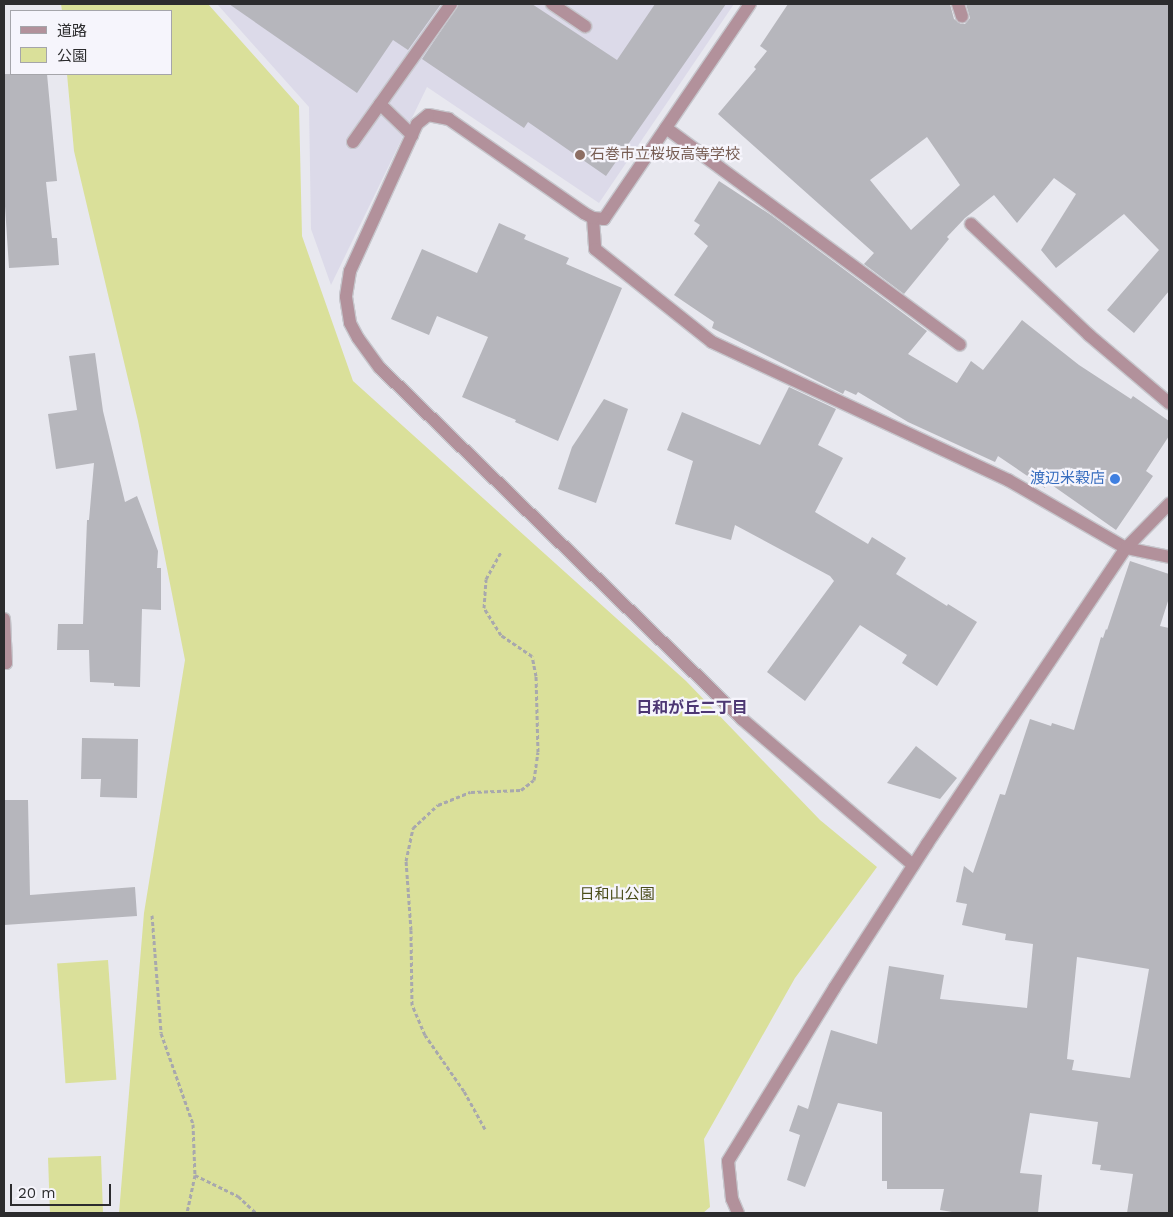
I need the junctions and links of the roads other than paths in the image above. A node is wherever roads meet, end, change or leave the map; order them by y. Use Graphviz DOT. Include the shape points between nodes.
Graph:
graph roads {
  1 [pos="451,4"];
  2 [pos="552,4"];
  3 [pos="750,4"];
  4 [pos="584,26"];
  5 [pos="380,104"];
  6 [pos="666,128"];
  7 [pos="412,135"];
  8 [pos="353,142"];
  9 [pos="593,218"];
  10 [pos="971,224"];
  11 [pos="960,345"];
  12 [pos="1169,403"];
  13 [pos="1169,504"];
  14 [pos="1126,548"];
  15 [pos="1169,557"];
  16 [pos="4,619"];
  17 [pos="4,663"];
  18 [pos="913,865"];
  19 [pos="738,1213"];
  1 -- 5 [label="street"];
  2 -- 4 [label="street"];
  3 -- 6 [label="street"];
  5 -- 7 [label="street"];
  5 -- 8 [label="street"];
  6 -- 9 [label="street" via="604,219"];
  6 -- 11 [label="street"];
  7 -- 9 [label="street" via="428,115 449,118"];
  7 -- 18 [label="street" via="350,272 346,297 350,323 358,338 380,368 742,719"];
  9 -- 14 [label="street" via="595,248 712,342 1008,480"];
  10 -- 12 [label="street" via="1089,335"];
  13 -- 14 [label="street"];
  14 -- 15 [label="street"];
  14 -- 18 [label="street"];
  16 -- 17 [label="street"];
  18 -- 19 [label="street" via="728,1161 732,1199"];
}
